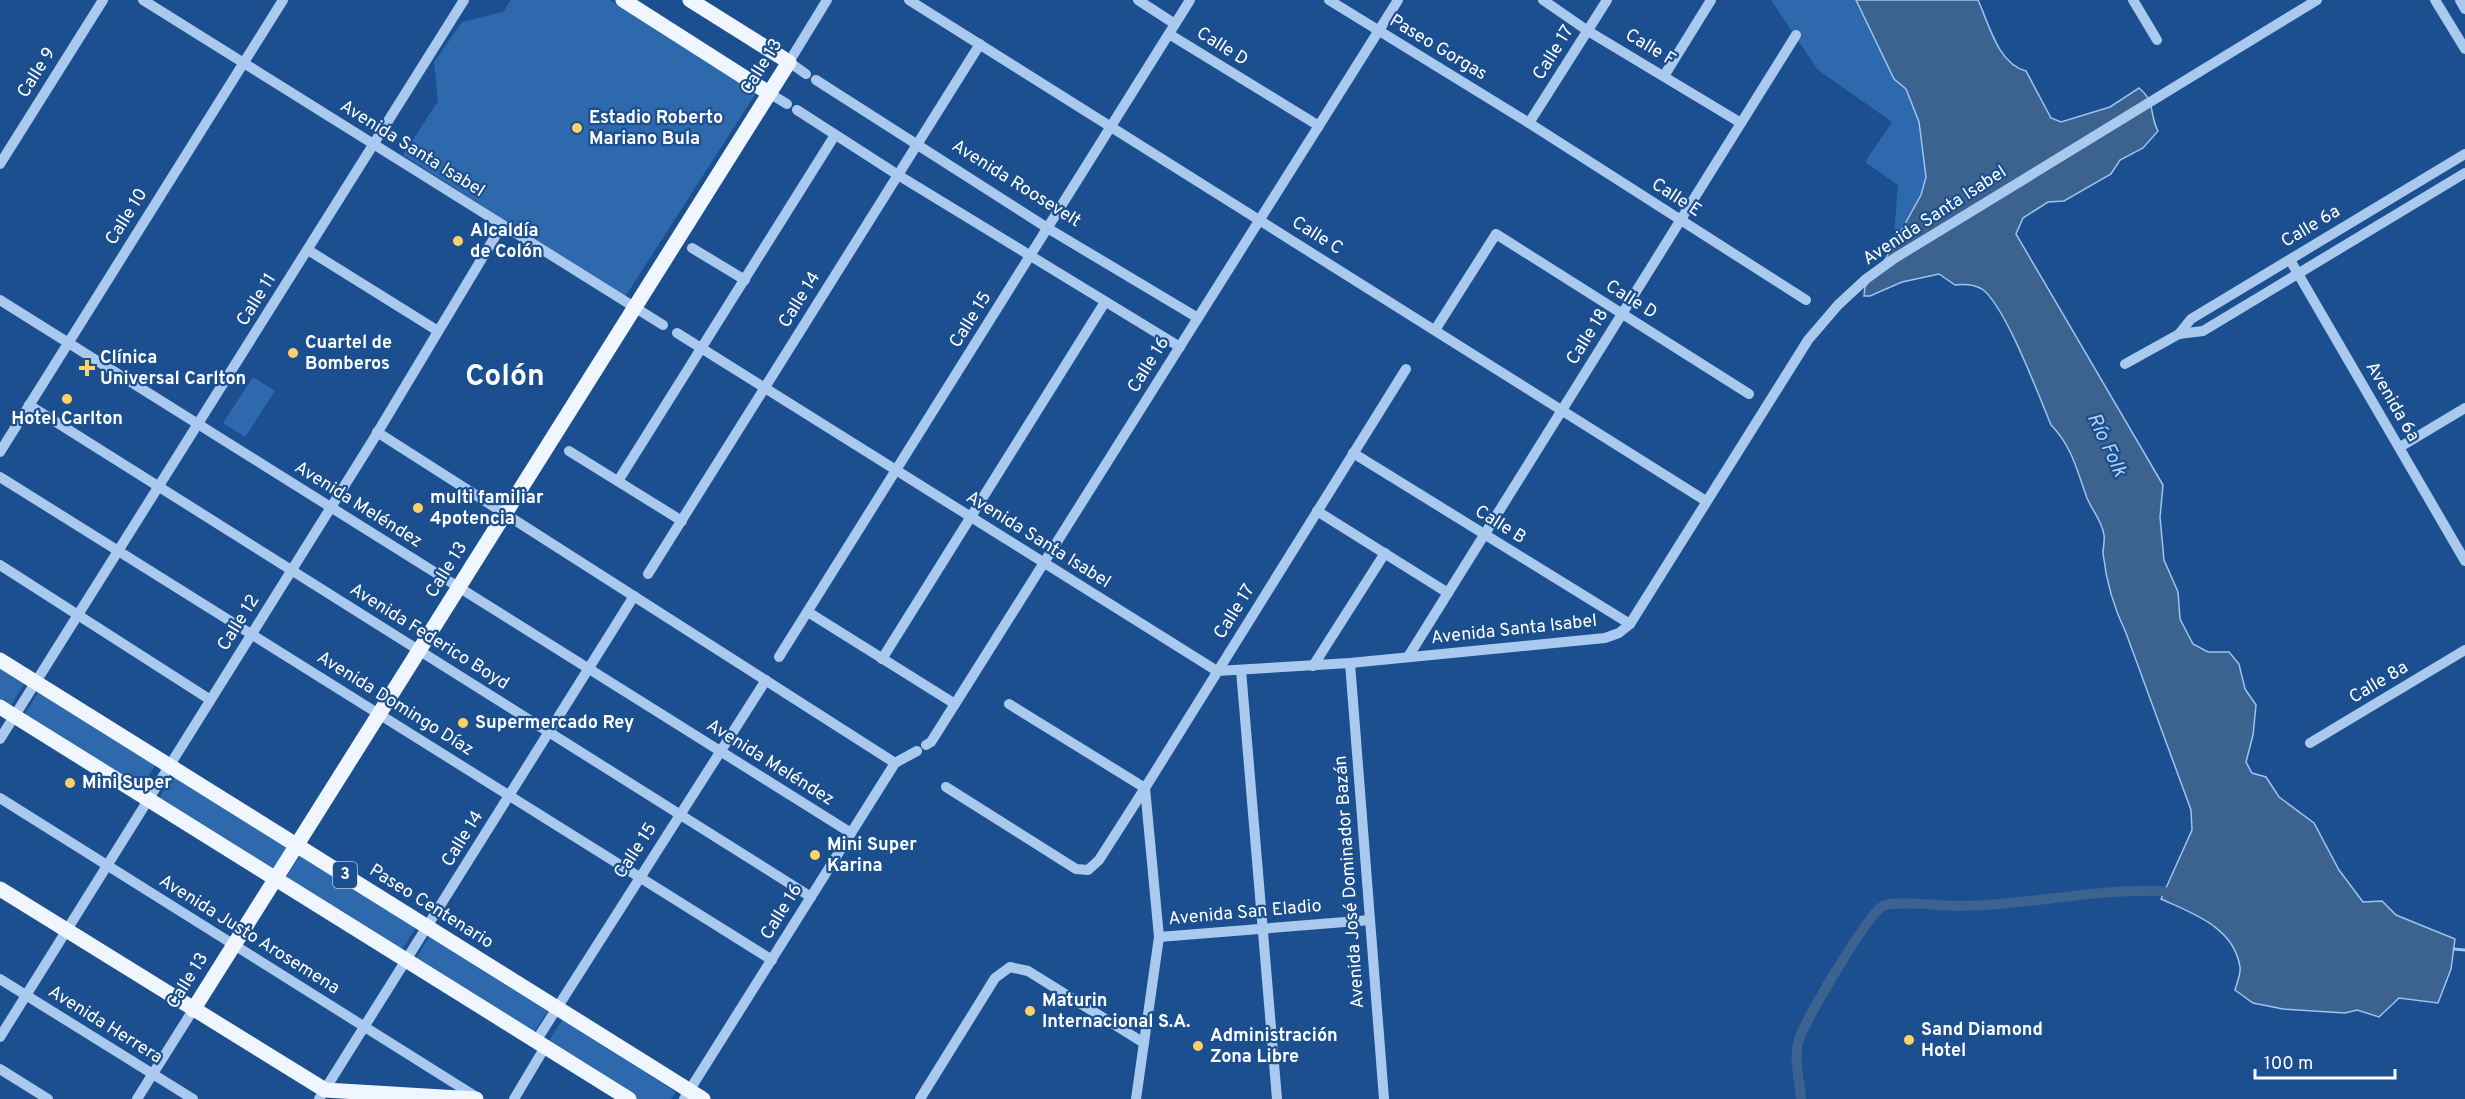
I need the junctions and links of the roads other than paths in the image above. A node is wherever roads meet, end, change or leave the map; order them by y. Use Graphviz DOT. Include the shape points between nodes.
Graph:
graph roads {
  1 [pos="103,0"];
  2 [pos="143,0"];
  3 [pos="283,0"];
  4 [pos="464,0"];
  5 [pos="623,0"];
  6 [pos="690,0"];
  7 [pos="827,0"];
  8 [pos="909,0"];
  9 [pos="1137,0"];
  10 [pos="1190,0"];
  11 [pos="1329,0"];
  12 [pos="1398,0"];
  13 [pos="1543,0"];
  14 [pos="1607,0"];
  15 [pos="1712,0"];
  16 [pos="2133,0"];
  17 [pos="2317,0"];
  18 [pos="2435,0"];
  19 [pos="2460,0"];
  20 [pos="641,5"];
  21 [pos="2465,9"];
  22 [pos="1175,24"];
  23 [pos="1378,31"];
  24 [pos="1588,31"];
  25 [pos="1169,34"];
  26 [pos="1796,34"];
  27 [pos="2157,40"];
  28 [pos="980,44"];
  29 [pos="2465,50"];
  30 [pos="789,62"];
  31 [pos="244,63"];
  32 [pos="1664,76"];
  33 [pos="769,93"];
  34 [pos="1529,123"];
  35 [pos="1741,123"];
  36 [pos="1112,126"];
  37 [pos="1319,126"];
  38 [pos="836,135"];
  39 [pos="374,144"];
  40 [pos="917,146"];
  41 [pos="2465,154"];
  42 [pos="0,164"];
  43 [pos="2465,173"];
  44 [pos="898,175"];
  45 [pos="1260,220"];
  46 [pos="1680,220"];
  47 [pos="502,225"];
  48 [pos="1049,228"];
  49 [pos="692,248"];
  50 [pos="308,250"];
  51 [pos="1029,256"];
  52 [pos="2290,260"];
  53 [pos="2298,274"];
  54 [pos="745,280"];
  55 [pos="0,300"];
  56 [pos="1806,300"];
  57 [pos="1105,302"];
  58 [pos="634,307"];
  59 [pos="1622,314"];
  60 [pos="1198,318"];
  61 [pos="663,325"];
  62 [pos="1435,330"];
  63 [pos="438,331"];
  64 [pos="677,333"];
  65 [pos="2179,334"];
  66 [pos="68,343"];
  67 [pos="1180,347"];
  68 [pos="702,349"];
  69 [pos="2125,364"];
  70 [pos="1406,369"];
  71 [pos="764,388"];
  72 [pos="1749,394"];
  73 [pos="29,405"];
  74 [pos="2465,408"];
  75 [pos="1562,410"];
  76 [pos="198,424"];
  77 [pos="377,432"];
  78 [pos="2400,447"];
  79 [pos="569,451"];
  80 [pos="0,452"];
  81 [pos="1353,453"];
  82 [pos="897,471"];
  83 [pos="0,477"];
  84 [pos="618,481"];
  85 [pos="159,487"];
  86 [pos="1706,501"];
  87 [pos="331,507"];
  88 [pos="1317,511"];
  89 [pos="505,513"];
  90 [pos="970,517"];
  91 [pos="682,521"];
  92 [pos="1484,534"];
  93 [pos="118,551"];
  94 [pos="1385,553"];
  95 [pos="2465,561"];
  96 [pos="1044,563"];
  97 [pos="0,565"];
  98 [pos="291,570"];
  99 [pos="648,574"];
  100 [pos="458,587"];
  101 [pos="1448,592"];
  102 [pos="634,596"];
  103 [pos="808,612"];
  104 [pos="78,616"];
  105 [pos="1630,624"];
  106 [pos="251,634"];
  107 [pos="419,651"];
  108 [pos="2465,651"];
  109 [pos="779,657"];
  110 [pos="1408,657"];
  111 [pos="882,659"];
  112 [pos="0,660"];
  113 [pos="1350,663"];
  114 [pos="1313,666"];
  115 [pos="589,669"];
  116 [pos="1241,670"];
  117 [pos="1218,672"];
  118 [pos="766,680"];
  119 [pos="36,682"];
  120 [pos="209,699"];
  121 [pos="955,704"];
  122 [pos="1009,704"];
  123 [pos="0,707"];
  124 [pos="379,714"];
  125 [pos="14,716"];
  126 [pos="549,732"];
  127 [pos="0,739"];
  128 [pos="2310,743"];
  129 [pos="721,752"];
  130 [pos="895,763"];
  131 [pos="169,766"];
  132 [pos="946,787"];
  133 [pos="1145,788"];
  134 [pos="510,796"];
  135 [pos="0,798"];
  136 [pos="148,800"];
  137 [pos="679,814"];
  138 [pos="851,833"];
  139 [pos="296,845"];
  140 [pos="107,866"];
  141 [pos="639,877"];
  142 [pos="275,879"];
  143 [pos="0,889"];
  144 [pos="811,897"];
  145 [pos="1370,920"];
  146 [pos="427,927"];
  147 [pos="1263,928"];
  148 [pos="66,930"];
  149 [pos="1159,937"];
  150 [pos="234,945"];
  151 [pos="772,960"];
  152 [pos="406,961"];
  153 [pos="0,979"];
  154 [pos="26,995"];
  155 [pos="556,1008"];
  156 [pos="193,1010"];
  157 [pos="365,1027"];
  158 [pos="0,1037"];
  159 [pos="1144,1043"];
  160 [pos="540,1044"];
  161 [pos="0,1069"];
  162 [pos="153,1074"];
  163 [pos="322,1094"];
  164 [pos="687,1095"];
  165 [pos="48,1099"];
  166 [pos="137,1099"];
  167 [pos="193,1099"];
  168 [pos="478,1099"];
  169 [pos="514,1099"];
  170 [pos="629,1099"];
  171 [pos="703,1099"];
  172 [pos="920,1099"];
  173 [pos="1136,1099"];
  174 [pos="1277,1099"];
  175 [pos="1384,1099"];
  1 -- 42 [label="street, Calle 9"];
  2 -- 31 [label="street, Avenida Santa Isabel"];
  3 -- 31 [label="street, Calle 10"];
  4 -- 39 [label="street, Calle 11"];
  5 -- 20 [label="main road"];
  6 -- 30 [label="main road, Avenida Roosevelt"];
  7 -- 30 [label="street, Calle 13"];
  8 -- 28 [label="street, Calle C"];
  9 -- 22 [label="street, Calle D"];
  10 -- 22 [label="street, Calle 15"];
  11 -- 23 [label="street, Paseo Gorgas"];
  12 -- 23 [label="street, Calle 16"];
  13 -- 24 [label="street, Calle F"];
  14 -- 24 [label="street, Calle 17"];
  15 -- 32 [label="street"];
  16 -- 27 [label="street"];
  17 -- 86 [label="street, Avenida Santa Isabel" via="1866,279 1809,340"];
  18 -- 29 [label="street"];
  19 -- 21 [label="street"];
  20 -- 33 [label="main road"];
  22 -- 25 [label="street, Calle 15"];
  23 -- 34 [label="street, Paseo Gorgas"];
  23 -- 37 [label="street, Calle 16"];
  24 -- 32 [label="street, Calle F"];
  24 -- 34 [label="street, Calle 17"];
  25 -- 36 [label="street, Calle 15"];
  25 -- 37 [label="street, Calle D"];
  26 -- 35 [label="street, Calle 18"];
  28 -- 36 [label="street, Calle C"];
  28 -- 40 [label="street, Calle 14"];
  30 -- 33 [label="main road, Calle 13"];
  30 -- 40 [label="street, Avenida Roosevelt"];
  31 -- 39 [label="street, Avenida Santa Isabel"];
  31 -- 66 [label="street, Calle 10"];
  32 -- 35 [label="street, Calle F"];
  33 -- 38 [label="street"];
  33 -- 58 [label="main road, Calle 13"];
  34 -- 46 [label="street, Calle E"];
  35 -- 46 [label="street, Calle 18"];
  36 -- 45 [label="street, Calle C"];
  36 -- 48 [label="street, Calle 15"];
  37 -- 45 [label="street, Calle 16"];
  38 -- 44 [label="street"];
  38 -- 54 [label="street"];
  39 -- 47 [label="street, Avenida Santa Isabel"];
  39 -- 50 [label="street, Calle 11"];
  40 -- 44 [label="street, Calle 14"];
  40 -- 48 [label="street, Avenida Roosevelt"];
  41 -- 52 [label="street, Calle 6a"];
  43 -- 53 [label="street, Calle 6a"];
  44 -- 51 [label="street"];
  44 -- 71 [label="street, Calle 14"];
  45 -- 60 [label="street, Calle 16"];
  45 -- 62 [label="street, Calle C"];
  46 -- 56 [label="street, Calle E"];
  46 -- 59 [label="street, Calle 18"];
  47 -- 58 [label="street, Avenida Santa Isabel"];
  47 -- 63 [label="street, Calle 12"];
  48 -- 51 [label="street, Calle 15"];
  48 -- 60 [label="street, Avenida Roosevelt"];
  49 -- 54 [label="street"];
  50 -- 63 [label="street"];
  50 -- 76 [label="street, Calle 11"];
  51 -- 57 [label="street"];
  51 -- 82 [label="street, Calle 15"];
  52 -- 53 [label="street, Avenida 6a"];
  52 -- 65 [label="street, Calle 6a" via="2191,319"];
  53 -- 65 [label="street, Calle 6a" via="2203,331"];
  53 -- 78 [label="street, Avenida 6a"];
  54 -- 68 [label="street"];
  55 -- 66 [label="street, Avenida Meléndez"];
  57 -- 67 [label="street"];
  57 -- 90 [label="street"];
  58 -- 61 [label="street, Avenida Santa Isabel"];
  58 -- 89 [label="main road, Calle 13"];
  59 -- 62 [label="street, Calle D" via="1496,234"];
  59 -- 72 [label="street, Calle D"];
  59 -- 75 [label="street, Calle 18"];
  60 -- 67 [label="street, Calle 16"];
  62 -- 75 [label="street, Calle C"];
  63 -- 77 [label="street, Calle 12"];
  64 -- 68 [label="street, Avenida Santa Isabel"];
  65 -- 69 [label="street, Calle 6a"];
  66 -- 73 [label="street, Calle 10"];
  66 -- 76 [label="street, Avenida Meléndez"];
  67 -- 96 [label="street, Calle 16"];
  68 -- 71 [label="street, Avenida Santa Isabel"];
  68 -- 84 [label="street"];
  70 -- 81 [label="street, Calle 17"];
  71 -- 82 [label="street, Avenida Santa Isabel"];
  71 -- 91 [label="street, Calle 14"];
  73 -- 80 [label="street, Calle 10"];
  73 -- 85 [label="street, Avenida Federico Boyd"];
  74 -- 78 [label="street"];
  75 -- 86 [label="street, Calle C"];
  75 -- 92 [label="street, Calle 18"];
  76 -- 85 [label="street, Calle 11"];
  76 -- 87 [label="street, Avenida Meléndez"];
  77 -- 87 [label="street, Calle 12"];
  77 -- 89 [label="street"];
  78 -- 95 [label="street, Avenida 6a"];
  79 -- 84 [label="street"];
  81 -- 88 [label="street, Calle 17"];
  81 -- 92 [label="street, Calle B"];
  82 -- 90 [label="street, Avenida Santa Isabel"];
  82 -- 103 [label="street, Calle 15"];
  83 -- 93 [label="street, Avenida Domingo Díaz"];
  84 -- 91 [label="street"];
  85 -- 93 [label="street, Calle 11"];
  85 -- 98 [label="street, Avenida Federico Boyd"];
  86 -- 105 [label="street, Avenida Santa Isabel"];
  87 -- 98 [label="street, Calle 12"];
  87 -- 100 [label="street, Avenida Meléndez"];
  88 -- 94 [label="street"];
  88 -- 117 [label="street, Calle 17"];
  89 -- 100 [label="main road, Calle 13"];
  89 -- 102 [label="street"];
  90 -- 96 [label="street, Avenida Santa Isabel"];
  90 -- 111 [label="street"];
  91 -- 99 [label="street, Calle 14"];
  92 -- 101 [label="street, Calle 18"];
  92 -- 105 [label="street, Calle B"];
  93 -- 104 [label="street, Calle 11"];
  93 -- 106 [label="street, Avenida Domingo Díaz"];
  94 -- 101 [label="street"];
  94 -- 114 [label="street"];
  96 -- 117 [label="street, Avenida Santa Isabel"];
  96 -- 121 [label="street, Calle 16"];
  97 -- 104 [label="street"];
  98 -- 106 [label="street, Calle 12"];
  98 -- 107 [label="street, Avenida Federico Boyd"];
  100 -- 107 [label="main road, Calle 13"];
  100 -- 115 [label="street, Avenida Meléndez"];
  101 -- 110 [label="street, Calle 18"];
  102 -- 115 [label="street, Calle 14"];
  102 -- 118 [label="street"];
  103 -- 109 [label="street, Calle 15"];
  103 -- 111 [label="street"];
  104 -- 119 [label="street, Calle 11"];
  104 -- 120 [label="street"];
  105 -- 110 [label="street, Avenida Santa Isabel" via="1605,638"];
  106 -- 120 [label="street, Calle 12"];
  106 -- 124 [label="street, Avenida Domingo Díaz"];
  107 -- 124 [label="main road, Calle 13"];
  107 -- 126 [label="street, Avenida Federico Boyd"];
  108 -- 128 [label="street, Calle 8a"];
  110 -- 113 [label="street, Avenida Santa Isabel"];
  111 -- 121 [label="street"];
  112 -- 119 [label="main road, Paseo Centenario / 3"];
  113 -- 114 [label="street, Avenida Santa Isabel"];
  113 -- 145 [label="street, Avenida José Dominador Bazán"];
  114 -- 116 [label="street, Avenida Santa Isabel"];
  115 -- 126 [label="street, Calle 14"];
  115 -- 129 [label="street, Avenida Meléndez"];
  116 -- 117 [label="street, Avenida Santa Isabel"];
  116 -- 147 [label="street"];
  117 -- 133 [label="street, Calle 17"];
  118 -- 129 [label="street, Calle 15"];
  118 -- 130 [label="street"];
  119 -- 125 [label="street, Calle 11"];
  119 -- 131 [label="main road, Paseo Centenario / 3"];
  120 -- 131 [label="street, Calle 12"];
  121 -- 130 [label="street, Calle 16" via="931,742"];
  122 -- 133 [label="street"];
  123 -- 125 [label="main road, 3"];
  124 -- 134 [label="street, Avenida Domingo Díaz"];
  124 -- 139 [label="main road, Calle 13"];
  125 -- 127 [label="street, Calle 11"];
  125 -- 136 [label="main road, 3"];
  126 -- 134 [label="street, Calle 14"];
  126 -- 137 [label="street, Avenida Federico Boyd"];
  129 -- 137 [label="street, Calle 15"];
  129 -- 138 [label="street, Avenida Meléndez"];
  130 -- 138 [label="street, Calle 16"];
  131 -- 136 [label="street, Calle 12"];
  131 -- 139 [label="main road, Paseo Centenario / 3"];
  132 -- 133 [label="street, Calle 17" via="1076,869 1088,870 1099,860"];
  133 -- 149 [label="street"];
  134 -- 141 [label="street, Avenida Domingo Díaz"];
  134 -- 146 [label="street, Calle 14"];
  135 -- 140 [label="street, Avenida Justo Arosemena"];
  136 -- 140 [label="street, Calle 12"];
  136 -- 142 [label="main road, 3"];
  137 -- 141 [label="street, Calle 15"];
  137 -- 144 [label="street, Avenida Federico Boyd"];
  138 -- 144 [label="street, Calle 16"];
  139 -- 142 [label="main road, Calle 13"];
  139 -- 146 [label="main road, Paseo Centenario / 3"];
  140 -- 148 [label="street, Calle 12"];
  140 -- 150 [label="street, Avenida Justo Arosemena"];
  141 -- 151 [label="street, Avenida Domingo Díaz"];
  141 -- 155 [label="street, Calle 15"];
  142 -- 150 [label="main road, Calle 13"];
  142 -- 152 [label="main road, 3"];
  143 -- 148 [label="main road"];
  144 -- 151 [label="street, Calle 16"];
  145 -- 147 [label="street, Avenida San Eladio"];
  145 -- 175 [label="street, Avenida José Dominador Bazán"];
  146 -- 152 [label="street, Calle 14"];
  146 -- 155 [label="main road, Paseo Centenario / 3"];
  147 -- 149 [label="street, Avenida San Eladio"];
  147 -- 174 [label="street"];
  148 -- 154 [label="street, Calle 12"];
  148 -- 156 [label="main road"];
  149 -- 159 [label="street"];
  150 -- 156 [label="main road, Calle 13"];
  150 -- 157 [label="street, Avenida Justo Arosemena"];
  151 -- 164 [label="street, Calle 16"];
  152 -- 157 [label="street, Calle 14"];
  152 -- 160 [label="main road, 3"];
  153 -- 154 [label="street, Avenida Herrera"];
  154 -- 158 [label="street, Calle 12"];
  154 -- 162 [label="street, Avenida Herrera"];
  155 -- 160 [label="street, Calle 15"];
  155 -- 164 [label="main road, Paseo Centenario / 3"];
  156 -- 162 [label="street, Calle 13"];
  156 -- 163 [label="main road"];
  157 -- 163 [label="street, Calle 14"];
  157 -- 168 [label="street, Avenida Justo Arosemena"];
  159 -- 172 [label="street" via="1028,971 1010,967 995,978"];
  159 -- 173 [label="street"];
  160 -- 169 [label="street, Calle 15"];
  160 -- 170 [label="main road, 3"];
  161 -- 165 [label="street"];
  162 -- 166 [label="street, Calle 13"];
  162 -- 167 [label="street, Avenida Herrera"];
  163 -- 168 [label="main road"];
  164 -- 171 [label="main road, 3"];
}
